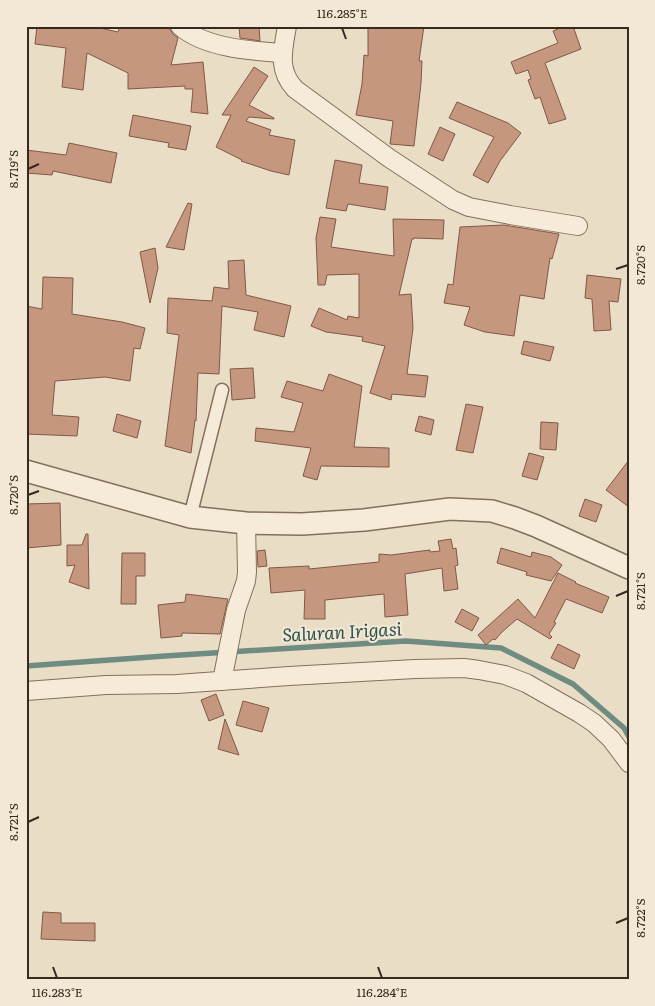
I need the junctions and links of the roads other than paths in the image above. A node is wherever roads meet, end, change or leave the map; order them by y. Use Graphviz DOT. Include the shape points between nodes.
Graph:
graph roads {
  1 [pos="180,26"];
  2 [pos="287,26"];
  3 [pos="283,53"];
  4 [pos="578,226"];
  5 [pos="222,390"];
  6 [pos="26,471"];
  7 [pos="190,516"];
  8 [pos="246,523"];
  9 [pos="629,568"];
  10 [pos="222,681"];
  11 [pos="26,691"];
  12 [pos="629,764"];
  1 -- 3 [label="street" via="186,32 228,47"];
  2 -- 3 [label="street"];
  3 -- 4 [label="street" via="285,76 295,89 453,200 469,207"];
  5 -- 7 [label="street"];
  6 -- 7 [label="street"];
  7 -- 8 [label="street"];
  8 -- 9 [label="street" via="364,520 450,509 492,511 536,526"];
  8 -- 10 [label="street" via="246,581 236,610"];
  10 -- 11 [label="street"];
  10 -- 12 [label="street" via="415,669 464,668 505,675 526,683 594,723 611,739"];
}
